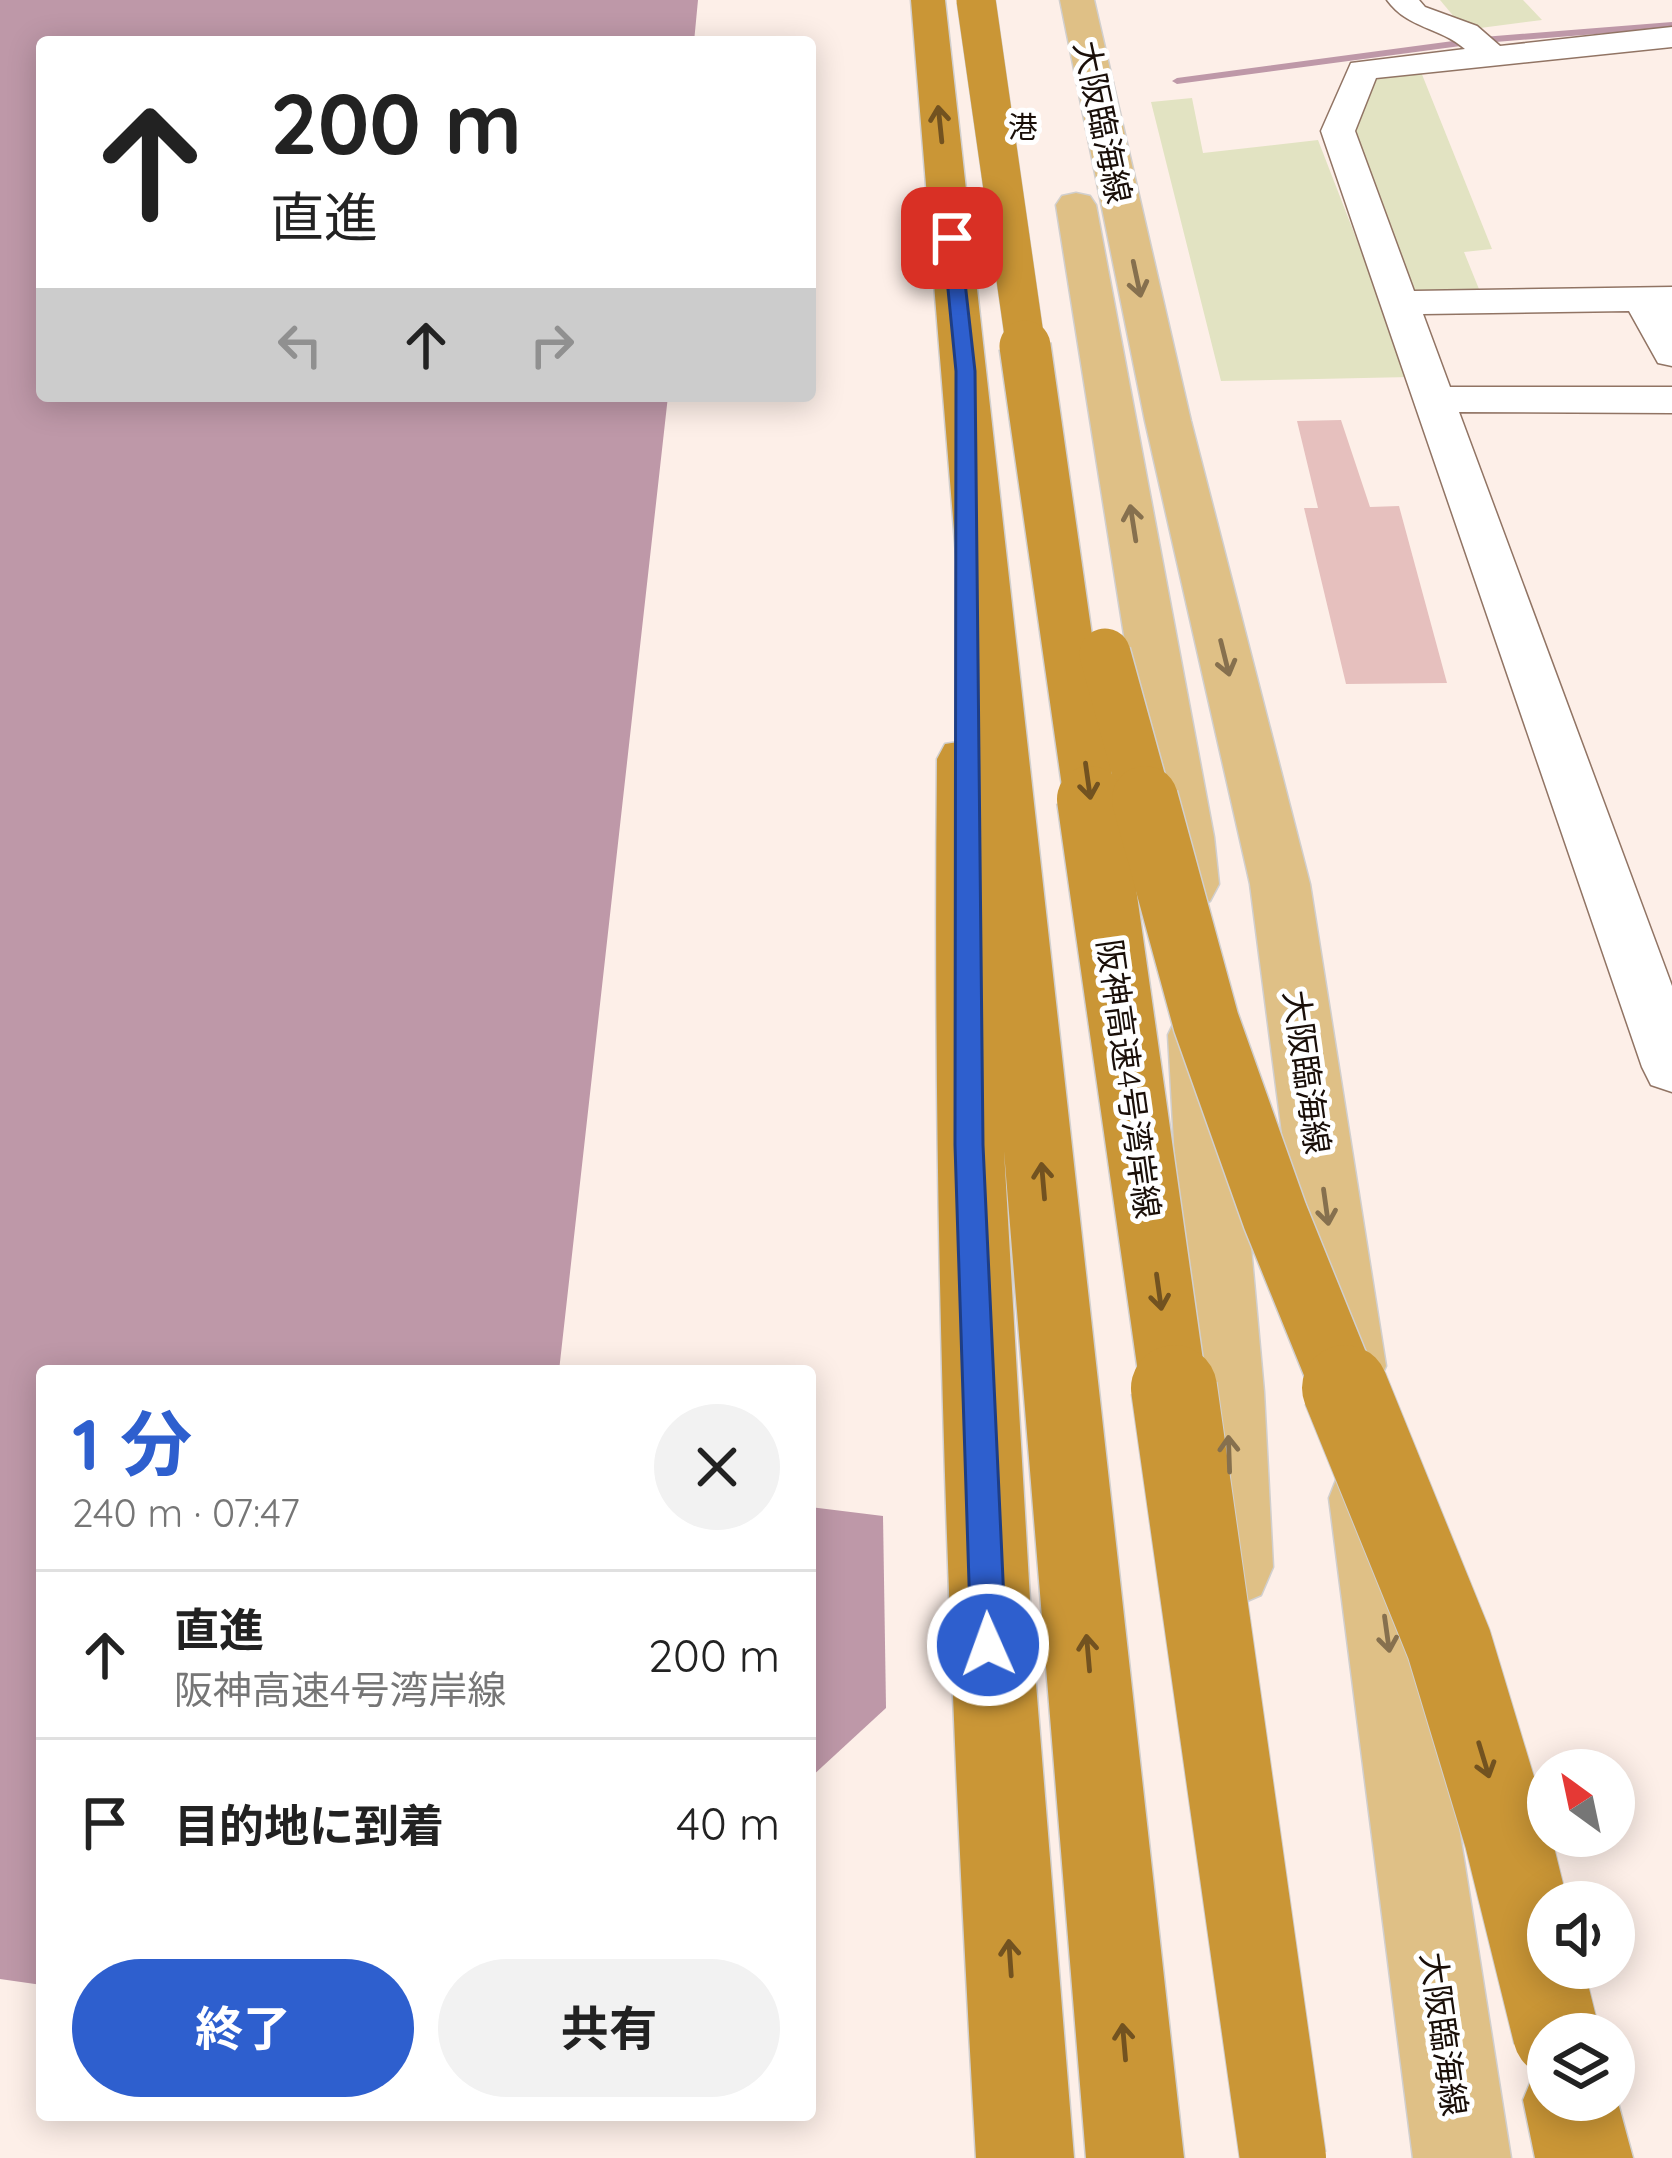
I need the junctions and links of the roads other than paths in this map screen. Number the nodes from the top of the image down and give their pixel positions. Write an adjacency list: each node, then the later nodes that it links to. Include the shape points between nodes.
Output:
1 (928, 0): 12 (highway, 阪神高速4号湾岸線, one-way to 1)
2 (976, 0): 12 (highway, 阪神高速4号湾岸線, bridge)
3 (1030, 0): 21 (main road, 大阪臨海線, one-way to 3, via 1226,1392 1185,837 1102,343)
4 (1077, 0): 23 (main road, 大阪臨海線, one-way to 23, via 1280,884)
5 (1402, 0): 8 (street, via 1414,14)
6 (1672, 16): 8 (street)
7 (1672, 37): 8 (street)
8 (1478, 44): 10 (street, via 1363,70 1338,131)
9 (1657, 299): 10 (street); 11 (street)
10 (1398, 303): 13 (street)
11 (1672, 354)
12 (998, 369): 17 (highway, one-way to 17, bridge, via 1206,1022 1275,1216 1448,1644 1508,1836); 19 (highway, one-way to 12, via 990,1690 969,1145); 20 (highway, 阪神高速4号湾岸線, one-way to 12); 22 (highway, 阪神高速4号湾岸線, one-way to 22, bridge)
13 (1432, 399): 14 (street); 15 (street)
14 (1672, 400)
15 (1647, 933): 16 (street)
16 (1672, 1067)
17 (1551, 2013)
18 (1576, 2121): 24 (highway)
19 (1025, 2158)
20 (1135, 2158)
21 (1257, 2158)
22 (1282, 2158)
23 (1462, 2158)
24 (1584, 2158)

